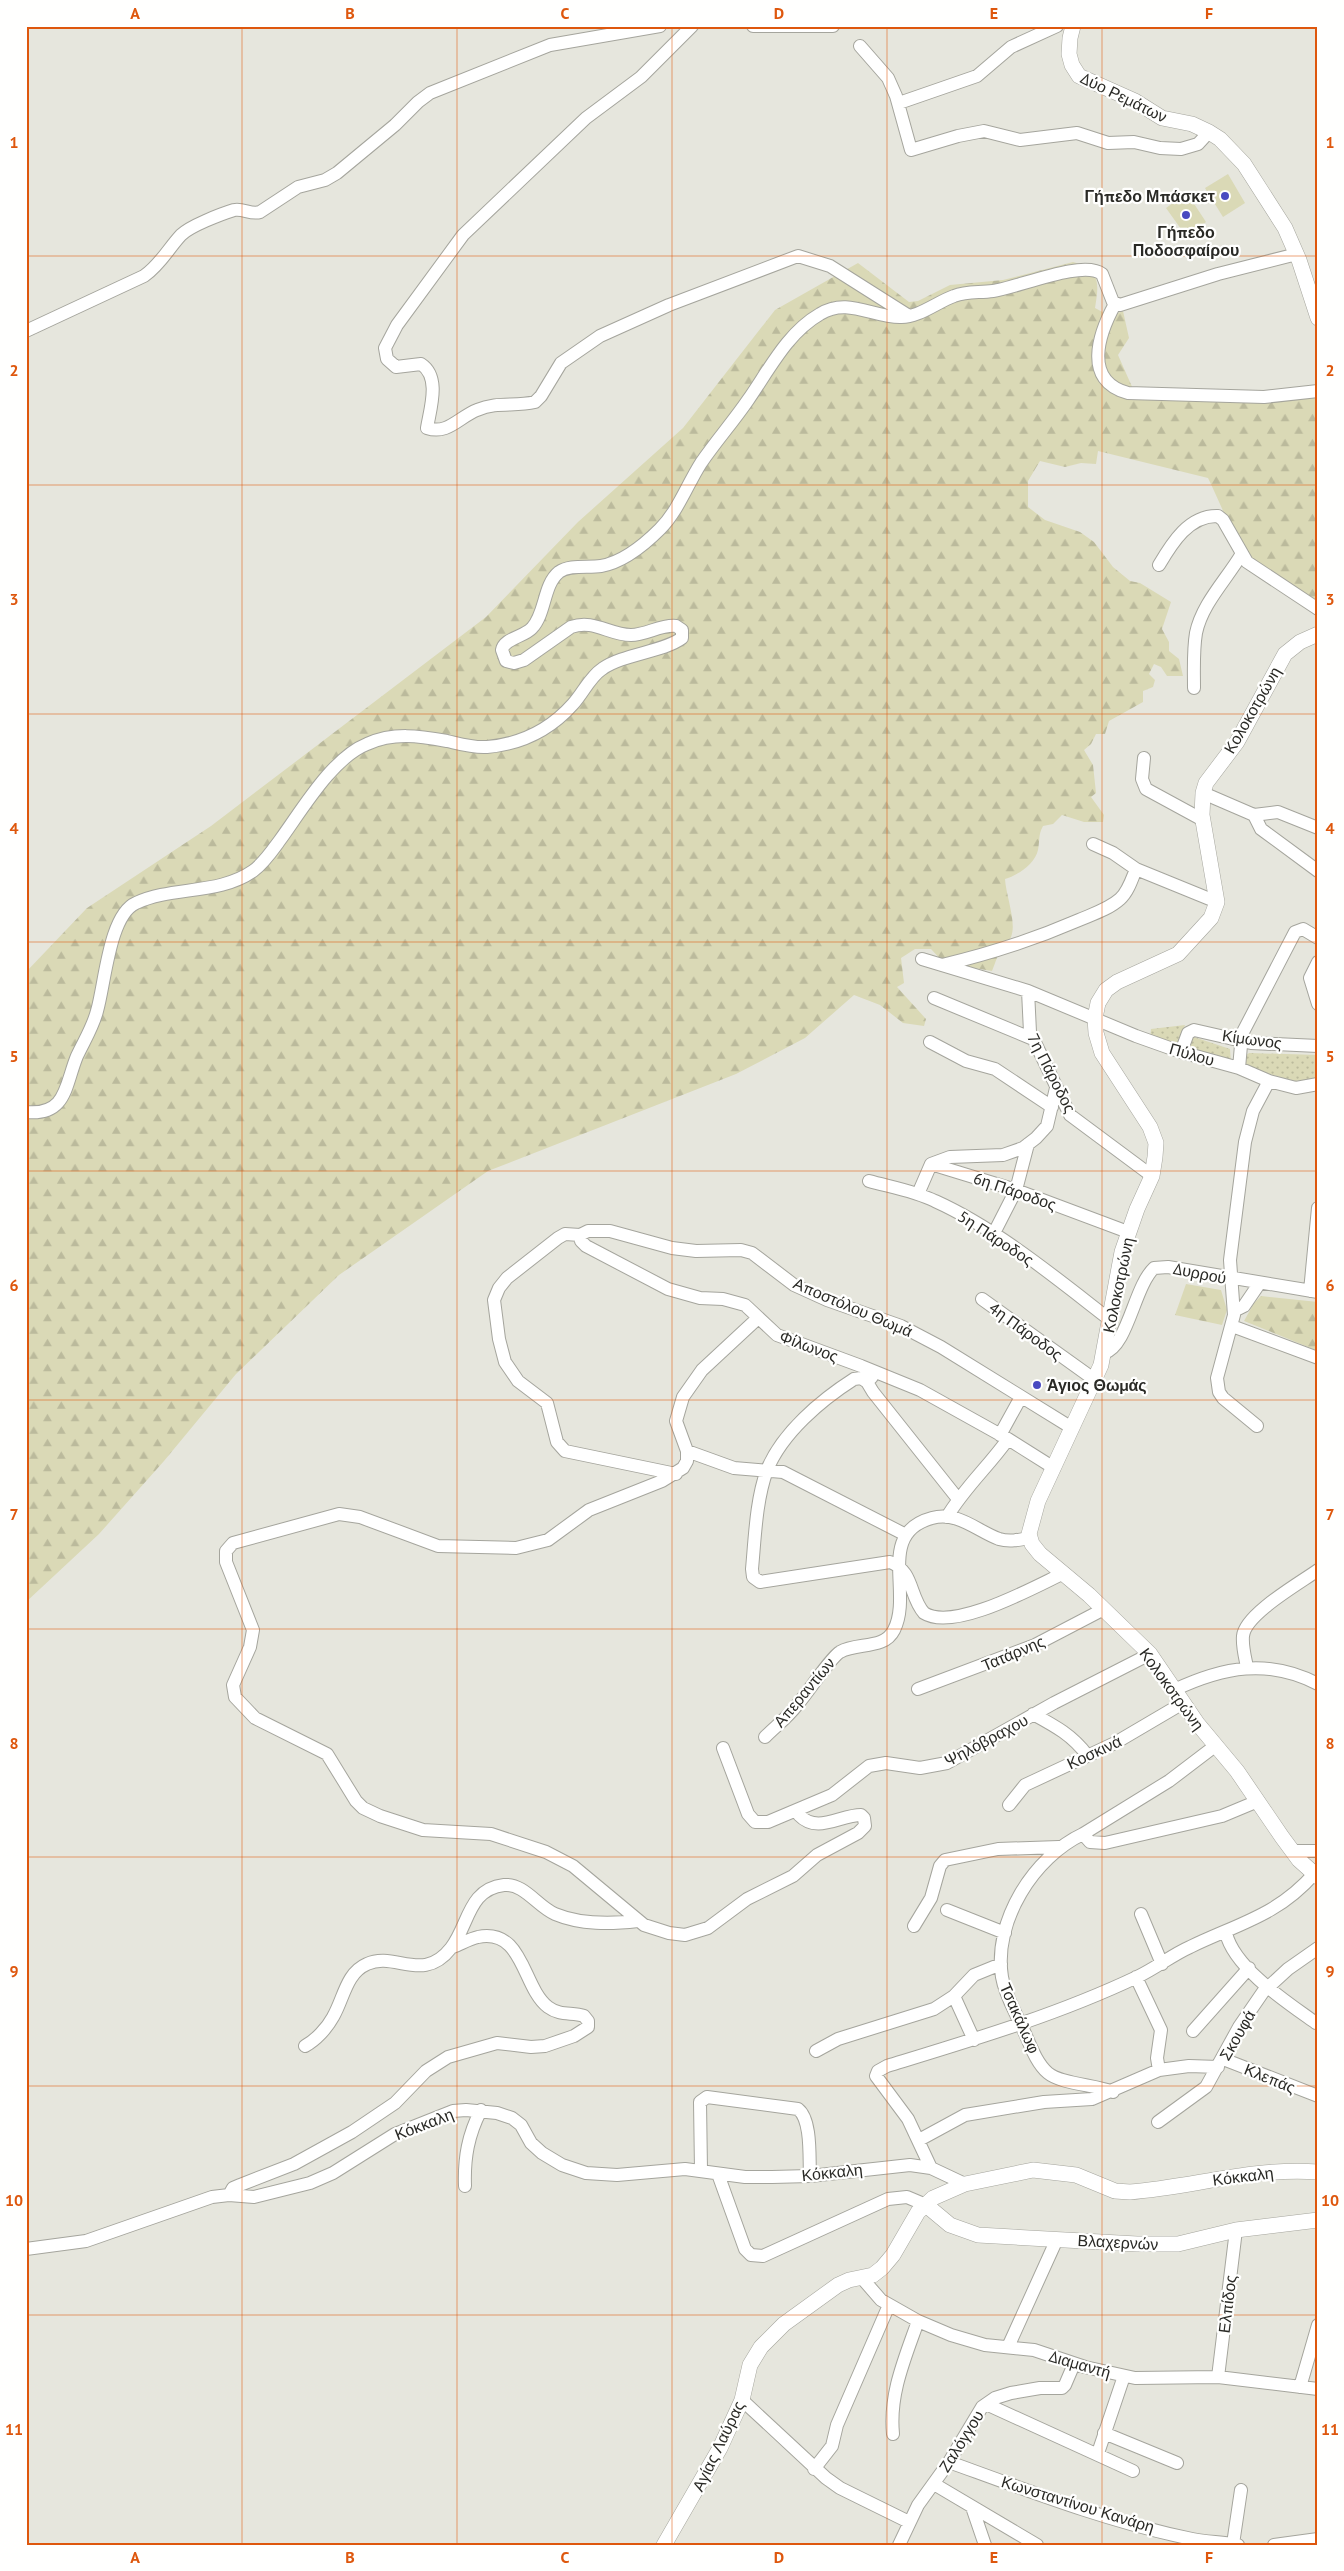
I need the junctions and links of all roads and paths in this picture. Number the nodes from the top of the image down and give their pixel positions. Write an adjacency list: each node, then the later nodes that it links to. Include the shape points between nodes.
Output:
1 (660, 26): 14 (street, via 550,45 430,94 332,177 298,187 260,212 236,210 190,229 144,276)
2 (692, 26): 12 (street, via 641,77 586,118 463,235 397,325 385,353 389,363 396,367 421,364 428,370 433,389 427,428 436,431 446,429 473,411 498,403 535,402 561,363 600,336 670,305 798,256 830,266)
3 (753, 26): 4 (street)
4 (833, 26)
5 (1057, 26): 8 (street, via 1010,47 977,76)
6 (1074, 26): 9 (street, Δύο Ρεμάτων, via 1069,54 1074,70 1082,79 1135,100 1162,118 1192,124)
7 (860, 46): 8 (street, via 888,78)
8 (898, 103): 9 (street, via 911,150 984,132 1020,140 1078,133 1108,143 1134,142 1181,149 1198,144)
9 (1209, 132): 10 (street, Δύο Ρεμάτων, via 1251,173 1278,215)
10 (1297, 254): 11 (street, via 1218,274 1120,305); 13 (street, Δύο Ρεμάτων)
11 (1114, 304): 12 (street, via 1102,274 1087,269 999,290 955,296); 15 (street, via 1100,335 1098,358 1101,371 1119,391 1264,396)
12 (909, 316): 48 (street, via 895,317 850,306 819,314 778,353 661,528 640,548 613,562 558,573 538,620 527,632 506,642 502,650 506,661 518,662 580,624 597,625 630,635 676,626 682,630 679,640 602,669 572,705 545,728 520,741 472,747 412,735 367,744 343,759 252,872 210,888 132,904 119,922 97,1013 77,1056 62,1100 51,1109)
13 (1318, 318)
14 (26, 332)
15 (1318, 391)
16 (1241, 555): 17 (street, via 1223,520 1214,516 1180,533); 18 (street, via 1255,568); 20 (street, via 1200,622 1195,645)
17 (1159, 565)
18 (1318, 609)
19 (1316, 639): 22 (street, Κολοκοτρώνη, via 1295,645 1285,654 1237,742 1206,783)
20 (1194, 688)
21 (1144, 758): 24 (street, via 1142,779 1146,789)
22 (1203, 793): 23 (street); 24 (street, Κολοκοτρώνη)
23 (1254, 815): 25 (street, via 1278,812); 28 (street, via 1261,829)
24 (1203, 820): 29 (street, Κολοκοτρώνη)
25 (1318, 828)
26 (1093, 844): 27 (street)
27 (1136, 869): 29 (street); 33 (street, via 1125,894 1094,914 982,955)
28 (1318, 871)
29 (1217, 902): 37 (street, Κολοκοτρώνη, via 1202,930 1178,954 1106,990 1098,1003)
30 (1318, 938): 39 (street, via 1304,929 1295,932)
31 (922, 959): 33 (street, Πύλου)
32 (1318, 962): 36 (street, via 1310,978)
33 (942, 964): 34 (street, Πύλου)
34 (1028, 992): 37 (street, Πύλου); 38 (street, 7η Πάροδος, via 1028,1024)
35 (934, 998): 38 (street)
36 (1318, 1004)
37 (1095, 1018): 42 (street, Πύλου); 51 (street, Κολοκοτρώνη, via 1097,1039 1104,1058 1154,1138 1156,1152)
38 (1033, 1039): 46 (street, 7η Πάροδος)
39 (1240, 1041): 41 (street, Κίμωνος); 42 (street, Κίμωνος, via 1198,1030 1188,1033); 43 (street)
40 (930, 1042): 47 (street, via 966,1061 995,1070)
41 (1318, 1046)
42 (1180, 1052): 43 (street, Πύλου)
43 (1239, 1068): 44 (street, Πύλου)
44 (1269, 1081): 45 (street, Πύλου, via 1296,1088); 59 (street, via 1253,1111 1245,1142 1230,1260)
45 (1318, 1084)
46 (1056, 1088): 47 (street); 51 (street, 7η Πάροδος, via 1070,1115)
47 (1052, 1107): 49 (street, via 1047,1126)
48 (26, 1112)
49 (1028, 1144): 50 (street, via 1003,1155 950,1157); 53 (street)
50 (930, 1164): 53 (street, 6η Πάροδος); 54 (street)
51 (1152, 1176): 56 (street, Κολοκοτρώνη)
52 (870, 1181): 54 (street, 5η Πάροδος)
53 (1016, 1190): 56 (street, 6η Πάροδος); 58 (street)
54 (918, 1194): 58 (street, 5η Πάροδος, via 943,1204)
55 (1318, 1208): 61 (street)
56 (1128, 1232): 65 (street, Κολοκοτρώνη)
57 (584, 1233): 64 (street, Φίλωνος, via 581,1241 586,1246 668,1289 700,1298 742,1303); 72 (street, Αποστόλου Θωμά, via 610,1231 672,1248 752,1253 794,1285 901,1326); 79 (street, Αποστόλου Θωμά, via 565,1234 558,1238 516,1270 499,1288 494,1309 505,1362 518,1381 547,1403 560,1449)
58 (993, 1235): 65 (street, 5η Πάροδος)
59 (1233, 1280): 60 (street, Δυρρού); 63 (street); 67 (street, Δυρρού, via 1168,1267 1154,1268 1142,1282 1116,1346)
60 (1259, 1284): 61 (street, Δυρρού); 63 (street, via 1244,1306)
61 (1314, 1292)
62 (982, 1299): 70 (street, 4η Πάροδος)
63 (1234, 1310): 66 (street)
64 (758, 1318): 69 (street, Φίλωνος, via 780,1337); 76 (street, via 707,1365 683,1397 676,1420)
65 (1109, 1319): 67 (street, Κολοκοτρώνη)
66 (1232, 1326): 68 (street); 73 (street, via 1217,1385 1223,1398)
67 (1104, 1353): 70 (street, Κολοκοτρώνη)
68 (1318, 1358)
69 (877, 1372): 71 (street); 75 (street, Φίλωνος, via 920,1390)
70 (1095, 1380): 74 (street, Κολοκοτρώνη)
71 (867, 1382): 78 (street, via 861,1378 854,1379 804,1420 788,1436); 80 (street)
72 (1021, 1397): 74 (street, Αποστόλου Θωμά); 75 (street)
73 (1256, 1426)
74 (1072, 1428): 77 (street, Κολοκοτρώνη)
75 (1004, 1437): 77 (street, Φίλωνος); 80 (street, via 994,1459)
76 (687, 1451): 78 (street, via 734,1468); 79 (street, via 685,1465)
77 (1054, 1468): 83 (street, Κολοκοτρώνη, via 1032,1518)
78 (768, 1470): 82 (street, via 788,1474); 84 (street, via 751,1574 760,1582 881,1562)
79 (676, 1474): 109 (street, via 604,1502 548,1540 526,1547 438,1546 360,1518 339,1514 241,1539 226,1550 226,1562 253,1630 250,1647 233,1685 235,1697 245,1710 267,1725 328,1754 363,1808 415,1828 482,1832 546,1852 591,1879)
80 (958, 1499): 81 (street)
81 (947, 1517): 82 (street, via 923,1521); 83 (street, via 966,1522 1000,1539)
82 (906, 1535): 84 (street, Απεραντίων, via 900,1549)
83 (1029, 1538): 86 (street, Κολοκοτρώνη, via 1037,1551)
84 (899, 1566): 86 (street, via 906,1574 921,1610 927,1616 938,1617 986,1609); 95 (street, Απεραντίων, via 901,1610 892,1635 881,1643 853,1647 837,1654 798,1705)
85 (1318, 1570): 89 (street, via 1251,1621 1243,1636)
86 (1064, 1573): 87 (street, Κολοκοτρώνη)
87 (1104, 1610): 88 (street, Κολοκοτρώνη); 91 (street, Τατάρνης, via 1035,1645)
88 (1150, 1654): 92 (street, Κολοκοτρώνη); 94 (street, Ψηλόβραχου)
89 (1247, 1667): 90 (street, via 1279,1671); 92 (street, via 1208,1676)
90 (1318, 1684)
91 (918, 1689)
92 (1174, 1690): 93 (street, Κολοκοτρώνη)
93 (1183, 1703): 96 (street, Κολοκοτρώνη); 98 (street, Κοσκινά)
94 (1033, 1714): 98 (street, via 1065,1732); 101 (street, Ψηλόβραχου, via 940,1765 920,1768 886,1763 869,1766 840,1790)
95 (765, 1737)
96 (1215, 1746): 99 (street, Κολοκοτρώνη); 102 (street, Τσακάλωφ, via 1169,1782)
97 (723, 1748): 101 (street, Ψηλόβραχου, via 751,1819 768,1822)
98 (1087, 1755): 100 (street, Κοσκινά, via 1025,1785)
99 (1258, 1801): 102 (street, via 1227,1814 1105,1842 1091,1843); 104 (street, Κολοκοτρώνη)
100 (1009, 1805)
101 (799, 1809): 109 (street, via 799,1816 808,1822 829,1823 861,1815 865,1826 817,1855 792,1876 747,1899 700,1932 685,1935 669,1933)
102 (1083, 1834): 103 (street, Τσακάλωφ)
103 (1059, 1847): 110 (street, via 998,1850 945,1860 940,1866 931,1898); 111 (street, Τσακάλωφ, via 1019,1895)
104 (1292, 1851): 105 (street); 106 (street, Κολοκοτρώνη)
105 (1318, 1851)
106 (1316, 1876): 112 (street, via 1277,1906)
107 (947, 1910): 111 (street)
108 (1141, 1914): 116 (street)
109 (638, 1921): 113 (street, via 592,1923 568,1919 539,1906 518,1888 502,1886 478,1896)
110 (914, 1926)
111 (1005, 1932): 115 (street, Τσακάλωφ)
112 (1226, 1933): 116 (street, via 1189,1947); 117 (street, via 1231,1946)
113 (453, 1947): 125 (street, via 427,1965 377,1961 361,1967 350,1978 333,2018); 141 (street, via 485,1937 510,1946 518,1954 540,1999 560,2013 584,2016 588,2027 545,2046 496,2043 448,2057 426,2071 395,2103 352,2132 294,2164 232,2188)
114 (1318, 1948): 119 (street, Σκουφά)
115 (1001, 1964): 120 (street, via 974,1975); 122 (street, Τσακάλωφ, via 1004,1987)
116 (1162, 1964): 118 (street)
117 (1249, 1968): 119 (street); 123 (street)
118 (1136, 1977): 122 (street); 128 (street, via 1161,2030 1157,2058)
119 (1268, 1986): 121 (street); 127 (street, Σκουφά, via 1240,2027)
120 (954, 1996): 124 (street); 126 (street, via 928,2011 838,2039)
121 (1316, 2023)
122 (1021, 2024): 124 (street); 129 (street, Τσακάλωφ, via 1036,2056 1049,2074)
123 (1193, 2031)
124 (974, 2040): 133 (street, via 876,2072 877,2079 899,2105)
125 (305, 2046)
126 (816, 2051)
127 (1221, 2063): 128 (street, Κλεπάς); 130 (street, Κλεπάς); 132 (street, Σκουφά, via 1203,2091)
128 (1159, 2070): 129 (street, Κλεπάς)
129 (1113, 2092): 133 (street, Κλεπάς, via 1088,2100 1044,2102 966,2115)
130 (1318, 2096)
131 (481, 2110): 135 (street, Κόκκαλη, via 512,2118 521,2125 537,2149 573,2170 616,2175); 140 (street, via 465,2155); 141 (street, Κόκκαλη, via 453,2111 402,2131 310,2183 254,2197)
132 (1158, 2122)
133 (919, 2140): 134 (street)
134 (931, 2168): 138 (street, Κόκκαλη, via 904,2164); 139 (street, Κόκκαλη)
135 (701, 2170): 137 (street, Κόκκαλη); 138 (street, via 700,2102 707,2097 803,2112 807,2123)
136 (1318, 2172): 139 (street, Κόκκαλη, via 1293,2170 1248,2174 1130,2192 1115,2191 1076,2175 1046,2170 1024,2171)
137 (718, 2174): 138 (street, Κόκκαλη); 142 (street, via 745,2249 757,2256 888,2199 907,2197)
138 (810, 2176)
139 (965, 2184): 142 (street, Κόκκαλη, via 942,2193)
140 (466, 2186)
141 (228, 2195): 146 (street, Κόκκαλη, via 212,2197 82,2242)
142 (926, 2205): 145 (street, Βλαχερνών, via 950,2225 968,2232); 147 (street, Κόκκαλη, via 918,2212 887,2263 875,2274)
143 (1318, 2220): 144 (street, Βλαχερνών)
144 (1236, 2230): 145 (street, Βλαχερνών, via 1178,2244); 154 (street, Ελπίδος)
145 (1056, 2239): 151 (street)
146 (26, 2249)
147 (861, 2277): 148 (street, Διαμαντή); 157 (street, Αγίας Λαύρας, via 838,2286 768,2339 750,2365)
148 (890, 2305): 149 (street, Διαμαντή); 164 (street, via 837,2425 832,2446)
149 (918, 2321): 151 (street, Διαμαντή, via 968,2340); 160 (street, via 897,2384)
150 (1318, 2324): 155 (street)
151 (1008, 2347): 152 (street, Διαμαντή, via 1034,2350)
152 (1074, 2364): 153 (street, Διαμαντή); 158 (street, Ζαλόγγου, via 1062,2388 1012,2393)
153 (1124, 2376): 154 (street, Διαμαντή, via 1155,2380); 159 (street)
154 (1218, 2377): 155 (street, Διαμαντή)
155 (1300, 2387): 156 (street, Διαμαντή)
156 (1318, 2389)
157 (742, 2400): 164 (street); 173 (street, Αγίας Λαύρας, via 708,2471)
158 (986, 2404): 161 (street); 162 (street, Ζαλόγγου, via 975,2416)
159 (1104, 2433): 161 (street); 163 (street)
160 (892, 2434)
161 (1098, 2453): 165 (street)
162 (949, 2462): 166 (street, Ζαλόγγου); 170 (street, Κωνσταντίνου Κανάρη, via 1067,2505)
163 (1177, 2462)
164 (814, 2469): 169 (street, via 840,2488)
165 (1133, 2470)
166 (934, 2484): 168 (street); 169 (street, Ζαλόγγου)
167 (1241, 2490): 172 (street)
168 (972, 2507): 175 (street); 176 (street)
169 (909, 2522): 174 (street, Ζαλόγγου)
170 (1192, 2539): 172 (street, Κωνσταντίνου Κανάρη); 177 (street)
171 (1318, 2539): 178 (street)
172 (1236, 2544)
173 (664, 2545)
174 (899, 2545)
175 (985, 2545)
176 (1037, 2545)
177 (1181, 2545)
178 (1274, 2545)

